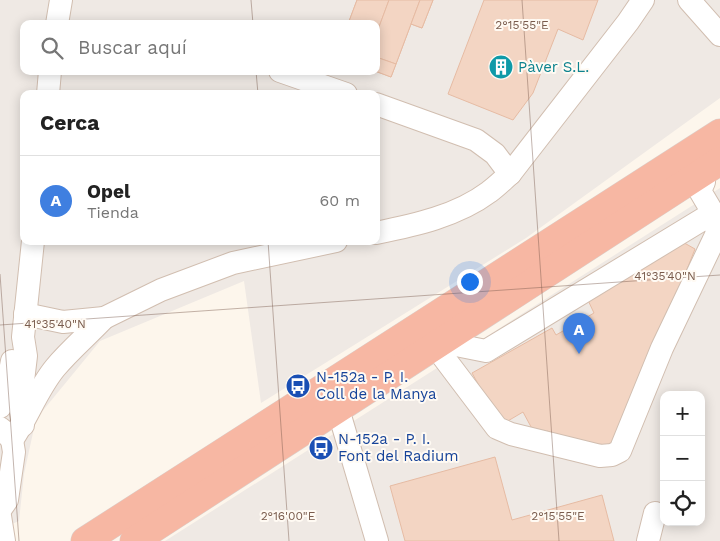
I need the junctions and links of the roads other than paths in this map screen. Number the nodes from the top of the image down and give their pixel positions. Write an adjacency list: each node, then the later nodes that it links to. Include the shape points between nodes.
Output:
1 (61, 0): 4 (street)
2 (643, 0): 14 (street)
3 (690, 0): 5 (street)
4 (58, 20)
5 (719, 33)
6 (50, 75): 8 (street)
7 (293, 75): 9 (street)
8 (48, 90)
9 (335, 90)
10 (380, 105): 14 (street, via 476,140 495,154)
11 (720, 117): 16 (highway, via 599,201)
12 (720, 133): 16 (highway)
13 (715, 172): 15 (street, via 700,191); 23 (highway, via 662,200)
14 (510, 174): 17 (street, via 488,193 453,212)
15 (716, 218): 23 (street, via 486,351); 23 (street, via 717,233 662,348 620,451 612,456 600,456 497,428)
16 (568, 230): 31 (highway)
17 (380, 232)
18 (33, 245): 20 (street)
19 (317, 245): 21 (street, via 234,263 161,290)
20 (25, 314): 21 (street, via 63,322); 22 (street)
21 (104, 318): 26 (street, via 55,368)
22 (23, 337): 24 (street, via 14,355); 26 (street, via 26,356 20,406)
23 (438, 344): 25 (highway)
24 (0, 407)
25 (338, 410): 32 (highway); 33 (street)
26 (11, 431): 27 (street, via 13,464 7,500)
27 (0, 510)
28 (655, 513): 34 (street)
29 (0, 516): 30 (street)
30 (4, 541)
31 (85, 541)
32 (134, 541)
33 (377, 541)
34 (648, 541)

